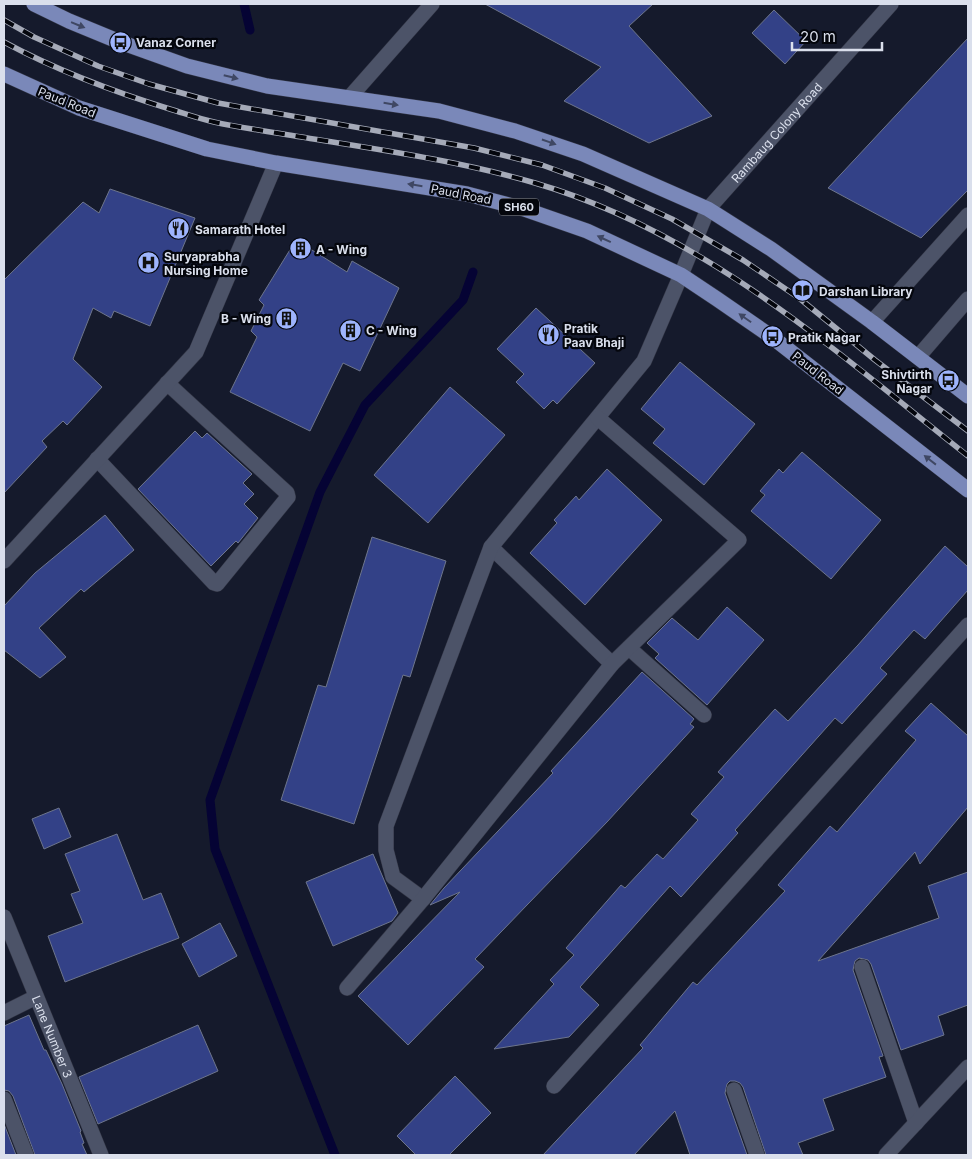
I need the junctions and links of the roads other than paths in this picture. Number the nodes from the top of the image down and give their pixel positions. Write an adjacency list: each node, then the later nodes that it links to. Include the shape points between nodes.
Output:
1 (34, 4): 5 (main road, one-way to 5, via 120,42 187,66 267,86)
2 (432, 4): 5 (street)
3 (891, 4): 7 (street, Rambaug Colony Road)
4 (4, 74): 6 (main road, Paud Road / SH60, via 88,111 206,148)
5 (348, 98): 7 (main road, one-way to 7, via 439,112 515,131 583,154)
6 (276, 163): 9 (main road, Paud Road / SH60, one-way to 6, via 587,230 524,209 467,194); 13 (street, via 196,352)
7 (708, 209): 9 (street, Rambaug Colony Road); 11 (main road, via 771,248)
8 (968, 215): 11 (street)
9 (681, 275): 15 (street, Rambaug Colony Road, via 644,361); 17 (main road, Paud Road / SH60, one-way to 9, via 772,337)
10 (966, 308): 12 (street)
11 (872, 322): 12 (main road)
12 (918, 357): 14 (main road)
13 (167, 383): 16 (street); 16 (street, via 288,497 217,584)
14 (968, 396)
15 (598, 418): 18 (street, Rambaug Colony Road); 21 (street, via 739,540)
16 (97, 459): 19 (street)
17 (968, 490)
18 (491, 547): 22 (street); 24 (street, Rambaug Colony Road, via 386,826 386,850 393,877)
19 (4, 561)
20 (968, 625): 31 (street)
21 (629, 648): 22 (street); 23 (street)
22 (612, 664): 24 (street)
23 (704, 715)
24 (423, 899): 27 (street)
25 (4, 917): 28 (street, Lane Number 3)
26 (862, 967): 34 (street)
27 (348, 988)
28 (36, 997): 29 (street); 36 (street, Lane Number 3)
29 (4, 1013)
30 (968, 1067): 34 (street)
31 (554, 1086)
32 (734, 1090): 37 (street)
33 (4, 1099): 35 (street)
34 (916, 1123): 38 (street)
35 (26, 1155)
36 (101, 1155)
37 (757, 1155)
38 (886, 1155)

